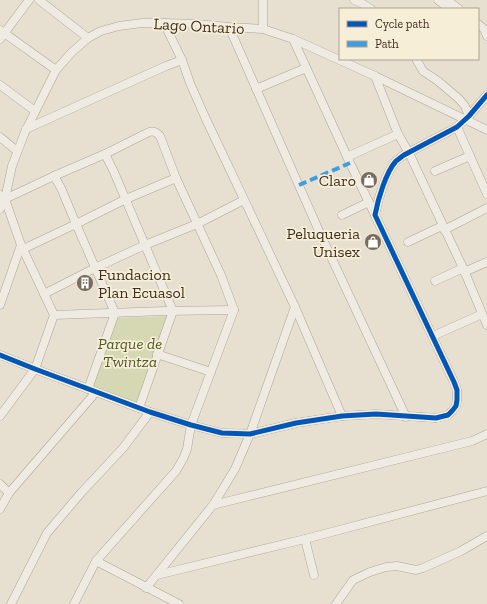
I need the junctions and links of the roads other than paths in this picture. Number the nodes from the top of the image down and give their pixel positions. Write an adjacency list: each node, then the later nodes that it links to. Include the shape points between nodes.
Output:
1 (29, 0): 14 (street)
2 (39, 0): 16 (street)
3 (263, 0): 13 (street)
4 (354, 0): 7 (street)
5 (438, 0): 8 (street)
6 (447, 0): 9 (street)
7 (369, 8)
8 (448, 8)
9 (458, 8)
10 (164, 23): 12 (street, Lago Ontario); 16 (street, Lago Ontario, via 119,26); 18 (street)
11 (479, 25): 15 (street)
12 (229, 27): 13 (street, Lago Ontario); 26 (street)
13 (263, 29): 17 (street, Lago Ontario)
14 (1, 34): 23 (street)
15 (487, 36)
16 (88, 38): 23 (street, Lago Ontario)
17 (293, 39): 19 (street, Lago Ontario); 22 (street)
18 (182, 60): 31 (street); 46 (street, via 205,117)
19 (339, 60)
20 (340, 60): 24 (street, Lago Ontario)
21 (417, 60): 29 (street, via 424,71 465,106)
22 (306, 68): 26 (street); 39 (street)
23 (56, 70): 28 (street, Lago Ontario)
24 (375, 76): 29 (street, Lago Ontario); 33 (street)
25 (0, 85): 28 (street)
26 (256, 89): 81 (street)
27 (487, 95): 29 (street)
28 (35, 110): 31 (street, Lago Ontario)
29 (466, 118): 30 (street); 32 (street, Lago Ontario)
30 (457, 127): 36 (street); 38 (street)
31 (26, 130): 35 (street, Lago Ontario)
32 (487, 130)
33 (398, 134): 36 (street); 39 (street)
34 (0, 137): 35 (street)
35 (18, 151): 44 (street, Lago Ontario)
36 (409, 153): 50 (street, via 392,166); 54 (street)
37 (105, 154): 41 (street); 42 (street, via 151,131 154,132 160,136); 45 (street)
38 (470, 156): 40 (street); 43 (street)
39 (347, 157): 47 (street)
40 (435, 172)
41 (54, 176): 44 (street); 52 (street)
42 (176, 178): 45 (street); 53 (street)
43 (487, 194)
44 (3, 197): 49 (street, Lago Ontario); 57 (street)
45 (126, 200): 52 (street); 56 (street)
46 (244, 200): 53 (street); 64 (street)
47 (369, 202): 50 (street); 51 (street)
48 (487, 208): 54 (street)
49 (0, 209)
50 (375, 214): 71 (street)
51 (342, 215)
52 (76, 224): 57 (street); 59 (street)
53 (197, 224): 56 (street); 65 (street)
54 (443, 228): 55 (street); 60 (street)
55 (408, 242)
56 (145, 245): 59 (street); 66 (street)
57 (22, 247): 62 (street); 63 (street)
58 (487, 262): 60 (street)
59 (95, 268): 62 (street); 67 (street)
60 (464, 270): 61 (street); 68 (street)
61 (435, 281)
62 (44, 294): 69 (street)
63 (0, 305)
64 (294, 307): 80 (street); 83 (street)
65 (234, 310): 66 (street); 75 (street)
66 (173, 311): 67 (street); 72 (street)
67 (115, 313): 69 (street); 76 (street)
68 (482, 314): 70 (street); 71 (street)
69 (54, 315): 74 (street)
70 (487, 325)
71 (432, 336): 81 (street, via 454,382 456,406 448,415 436,418)
72 (158, 354): 75 (street); 77 (street)
73 (0, 355): 74 (street)
74 (35, 369): 76 (street); 79 (street)
75 (211, 372): 82 (street)
76 (92, 390): 77 (street); 87 (street)
77 (139, 408): 78 (street)
78 (150, 412): 82 (street); 96 (street, via 123,448 47,533)
79 (0, 416)
80 (342, 416): 81 (street, via 376,414); 83 (street)
81 (406, 417)
82 (191, 425): 83 (street, via 222,433); 92 (street, via 185,454 176,471)
83 (250, 434): 88 (street, via 235,469)
84 (487, 434): 88 (street, via 472,441)
85 (0, 484): 87 (street)
86 (487, 491): 91 (street)
87 (9, 493): 89 (street)
88 (213, 505): 93 (street)
89 (0, 509)
90 (487, 536): 99 (street, via 423,568 416,570 396,566 370,572 353,580)
91 (305, 539): 93 (street); 94 (street)
92 (96, 561): 95 (street); 97 (street)
93 (157, 575): 95 (street)
94 (314, 575)
95 (146, 588): 98 (street)
96 (11, 604)
97 (74, 604)
98 (179, 604)
99 (336, 604)

